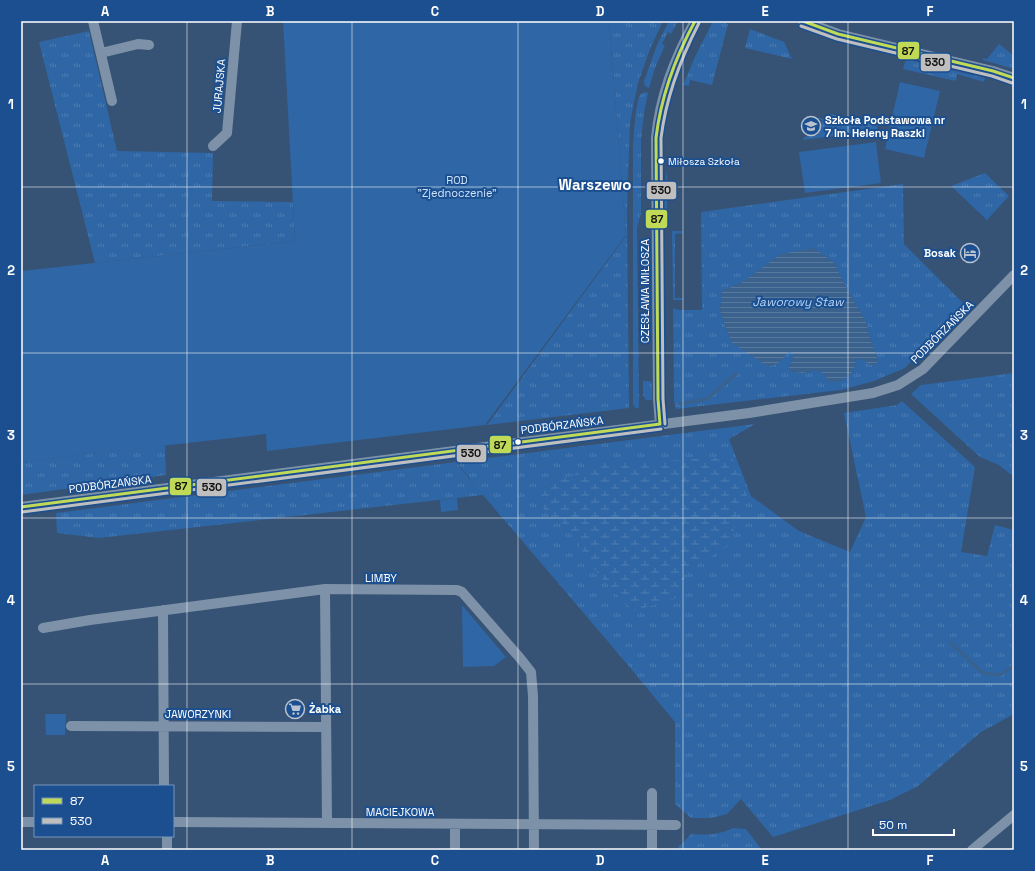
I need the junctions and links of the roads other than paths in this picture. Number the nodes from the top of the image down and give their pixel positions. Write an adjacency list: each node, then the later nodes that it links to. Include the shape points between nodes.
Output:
1 (93, 21): 6 (street)
2 (237, 21): 9 (street, JURAJSKA, via 227,133)
3 (695, 21): 11 (street, CZESŁAWA MIŁOSZA, via 670,73 657,125 657,383)
4 (803, 21): 7 (street, via 838,34)
5 (149, 45): 6 (street, via 138,44)
6 (100, 53): 8 (street)
7 (1014, 78)
8 (112, 101)
9 (213, 146)
10 (1014, 275): 11 (street, PODBÓRZAŃSKA, via 929,364 898,385 857,396)
11 (660, 424): 12 (street, PODBÓRZAŃSKA)
12 (21, 507)
13 (325, 589): 14 (street, LIMBY); 18 (street); 27 (street, LIMBY, via 462,592 531,672)
14 (164, 610): 15 (street, LIMBY); 17 (street)
15 (43, 628)
16 (71, 726): 17 (street, JAWORZYNKI)
17 (164, 726): 18 (street, JAWORZYNKI); 19 (street)
18 (326, 727): 25 (street)
19 (164, 785)
20 (652, 793): 29 (street)
21 (1014, 815): 35 (street)
22 (21, 822): 23 (street)
23 (34, 822)
24 (174, 822): 25 (street, MACIEJKOWA)
25 (327, 823): 26 (street, MACIEJKOWA)
26 (455, 824): 27 (street, MACIEJKOWA); 32 (street)
27 (534, 825): 29 (street, MACIEJKOWA); 33 (street, LIMBY)
28 (676, 825): 29 (street, MACIEJKOWA)
29 (652, 826): 34 (street)
30 (167, 837): 31 (street)
31 (167, 850)
32 (455, 850)
33 (534, 850)
34 (652, 850)
35 (972, 850)

